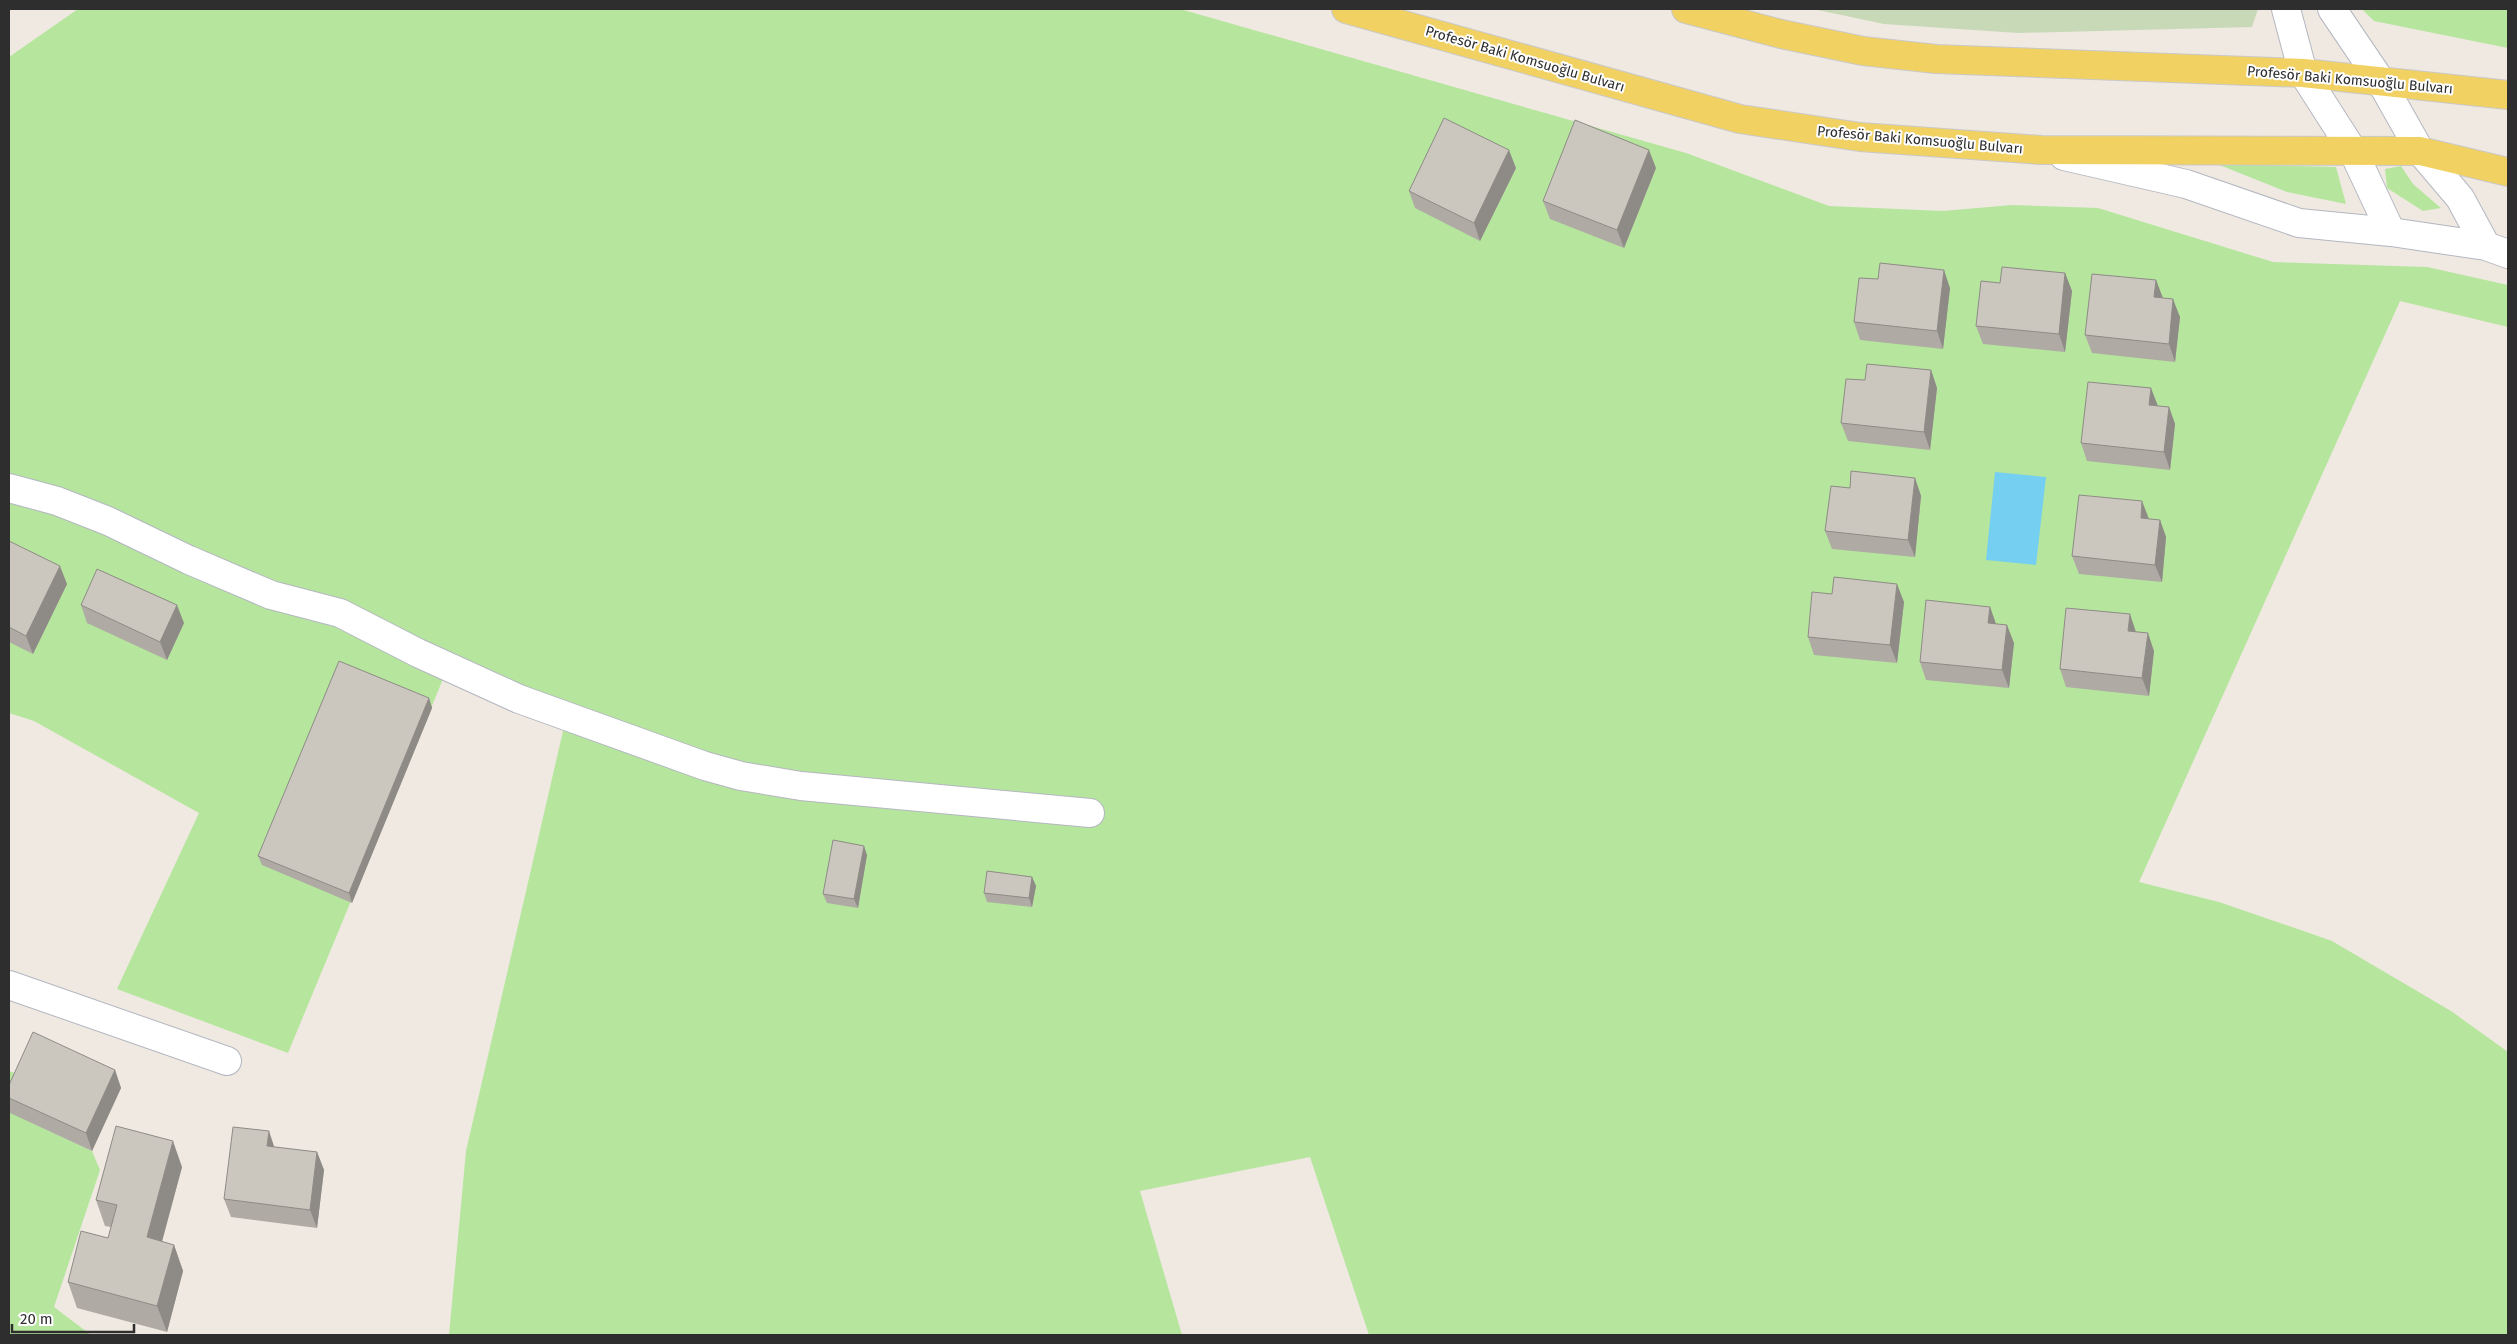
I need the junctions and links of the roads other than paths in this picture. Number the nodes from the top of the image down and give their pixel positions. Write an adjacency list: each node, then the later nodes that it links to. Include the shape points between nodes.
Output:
1 (1346, 9): 8 (main road, Profesör Baki Komsuoğlu Bulvarı, via 1740,119 1860,137)
2 (1686, 9): 5 (main road, Profesör Baki Komsuoğlu Bulvarı, via 1862,51 1936,59)
3 (2286, 9): 5 (street)
4 (2332, 9): 6 (street)
5 (2303, 73): 6 (main road, Profesör Baki Komsuoğlu Bulvarı); 9 (street)
6 (2380, 80): 7 (main road, Profesör Baki Komsuoğlu Bulvarı); 10 (street)
7 (2508, 95)
8 (2041, 150): 9 (main road, Profesör Baki Komsuoğlu Bulvarı); 12 (street, via 2186,184 2299,223)
9 (2353, 151): 10 (main road, Profesör Baki Komsuoğlu Bulvarı); 12 (street)
10 (2420, 151): 11 (main road, Profesör Baki Komsuoğlu Bulvarı); 13 (street, via 2460,198)
11 (2508, 172)
12 (2391, 232): 13 (street)
13 (2497, 250)
14 (9, 488): 15 (street, via 108,520 271,595 340,613 519,699 705,766 801,786)
15 (1090, 813)
16 (9, 984): 17 (street)
17 (227, 1061)

